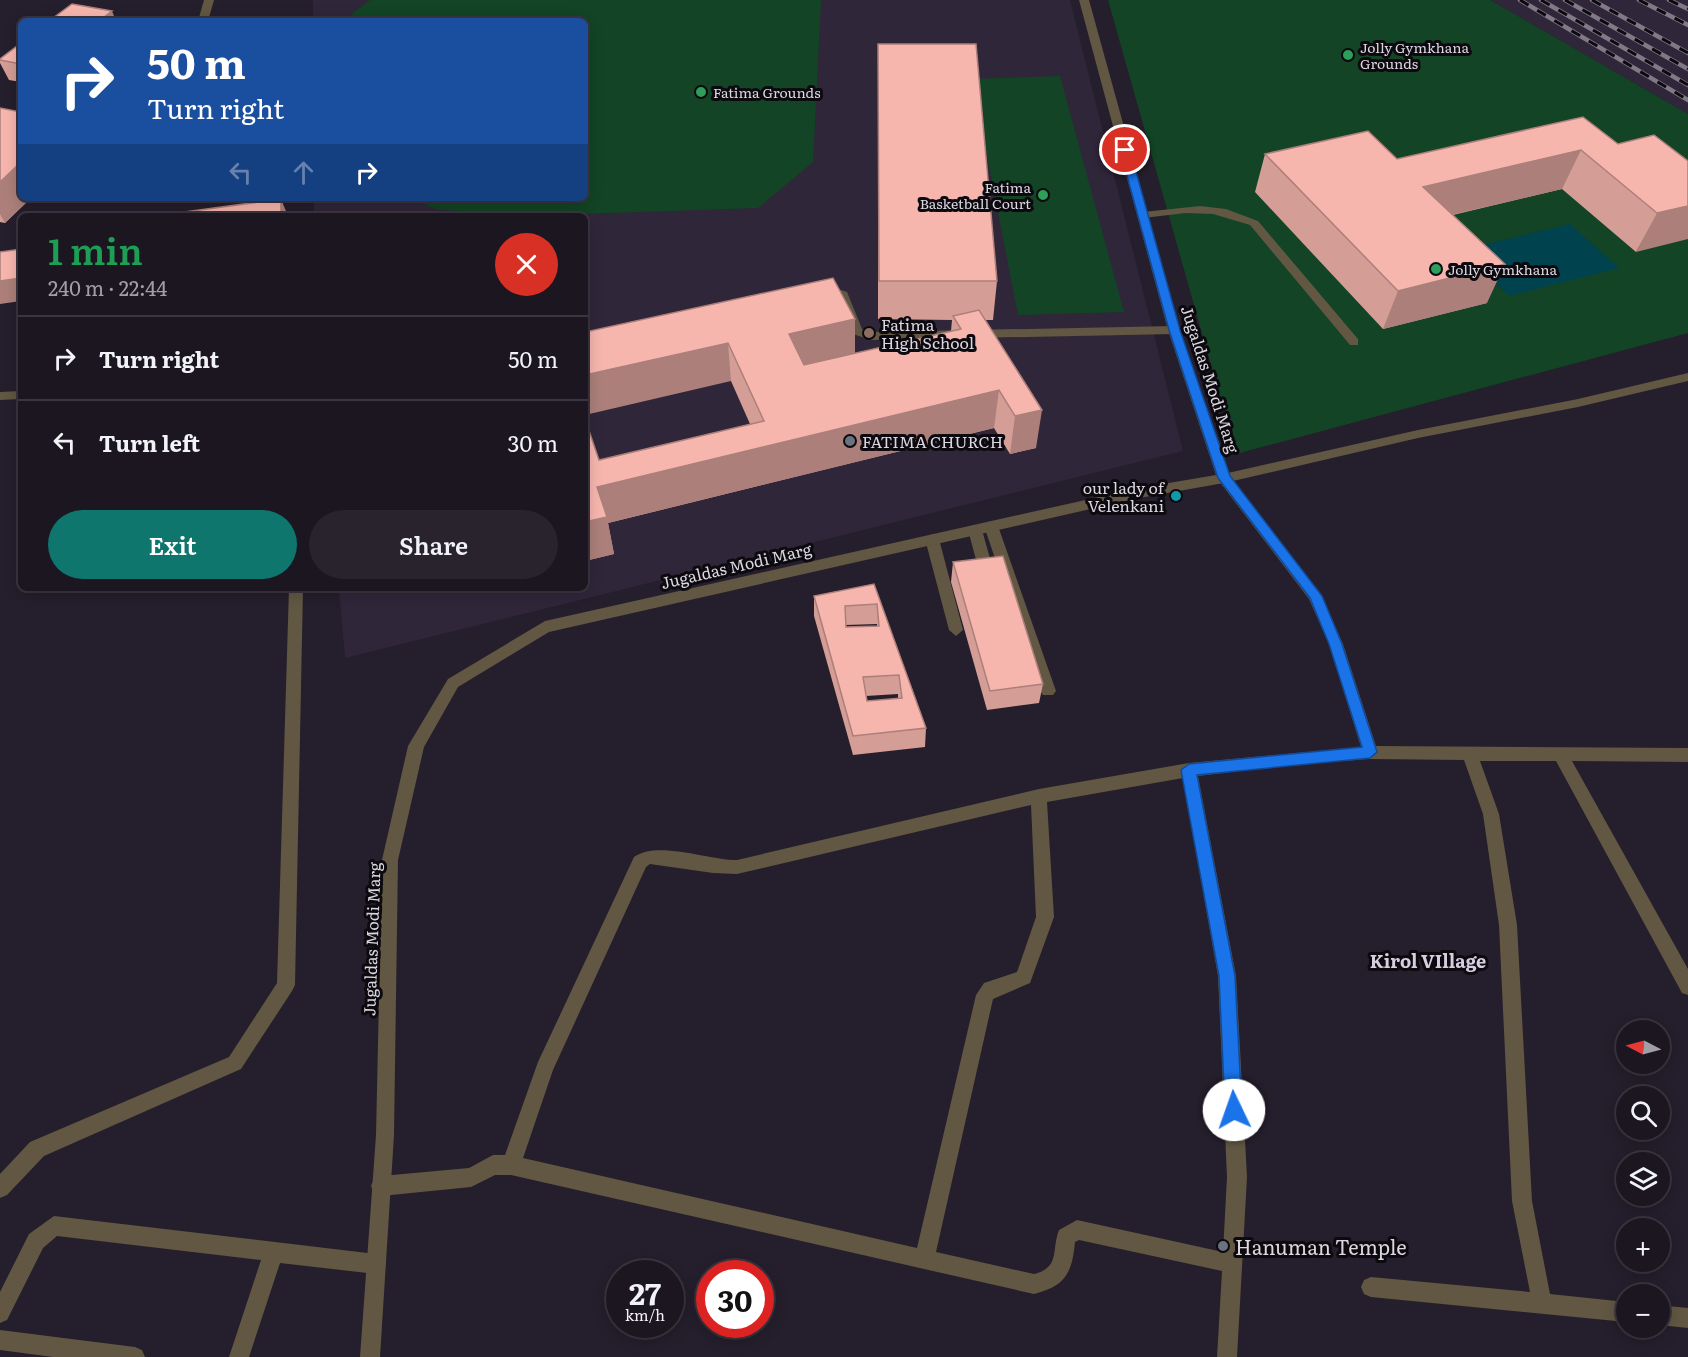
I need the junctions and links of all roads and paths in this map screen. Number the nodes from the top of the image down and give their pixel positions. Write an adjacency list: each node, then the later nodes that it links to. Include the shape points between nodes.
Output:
1 (210, 0): 3 (street)
2 (1084, 0): 4 (street, Jugaldas Modi Marg)
3 (204, 18)
4 (1143, 215): 6 (street, Jugaldas Modi Marg); 7 (street, via 1206,208 1234,213 1254,223)
5 (813, 290): 6 (street, via 825,288 843,295 857,331 871,336)
6 (1174, 330): 11 (street, Jugaldas Modi Marg)
7 (1354, 342)
8 (1688, 377): 11 (street)
9 (18, 395): 10 (street)
10 (0, 396)
11 (1224, 478): 12 (street, Jugaldas Modi Marg); 19 (street, via 1315,596 1336,644)
12 (991, 526): 13 (street, Jugaldas Modi Marg); 18 (street)
13 (975, 530): 14 (street, Jugaldas Modi Marg); 15 (street, via 986,571)
14 (932, 539): 15 (street); 27 (street, Jugaldas Modi Marg, via 545,627 453,683 416,746 390,860)
15 (953, 577): 17 (street)
16 (296, 591): 28 (street, via 286,985 235,1063 37,1149)
17 (956, 630)
18 (1048, 692)
19 (1370, 752): 20 (street); 23 (street)
20 (1470, 754): 21 (street); 34 (street, via 1491,814 1508,925 1522,1202)
21 (1560, 754): 22 (street); 25 (street)
22 (1688, 755)
23 (1189, 770): 24 (street); 32 (street, via 1227,976 1237,1177)
24 (1040, 796): 26 (street, via 737,867 715,868 659,856 646,857 640,862 544,1068); 30 (street, via 1045,916 1024,977 990,989 986,995)
25 (1688, 987)
26 (511, 1165): 27 (street, via 493,1165 471,1177); 30 (street)
27 (381, 1186): 31 (street, Jugaldas Modi Marg)
28 (0, 1188)
29 (274, 1252): 31 (street); 36 (street, via 54,1226 36,1241); 41 (street)
30 (924, 1257): 32 (street, via 1034,1284 1050,1280 1063,1265 1066,1237 1077,1230)
31 (376, 1264): 42 (street, Jugaldas Modi Marg)
32 (1234, 1264): 43 (street)
33 (1371, 1287): 34 (street)
34 (1542, 1304): 35 (street)
35 (1616, 1311)
36 (0, 1313)
37 (1670, 1316): 38 (street)
38 (1688, 1318)
39 (0, 1340): 40 (street)
40 (135, 1357)
41 (239, 1357)
42 (370, 1357)
43 (1227, 1357)

